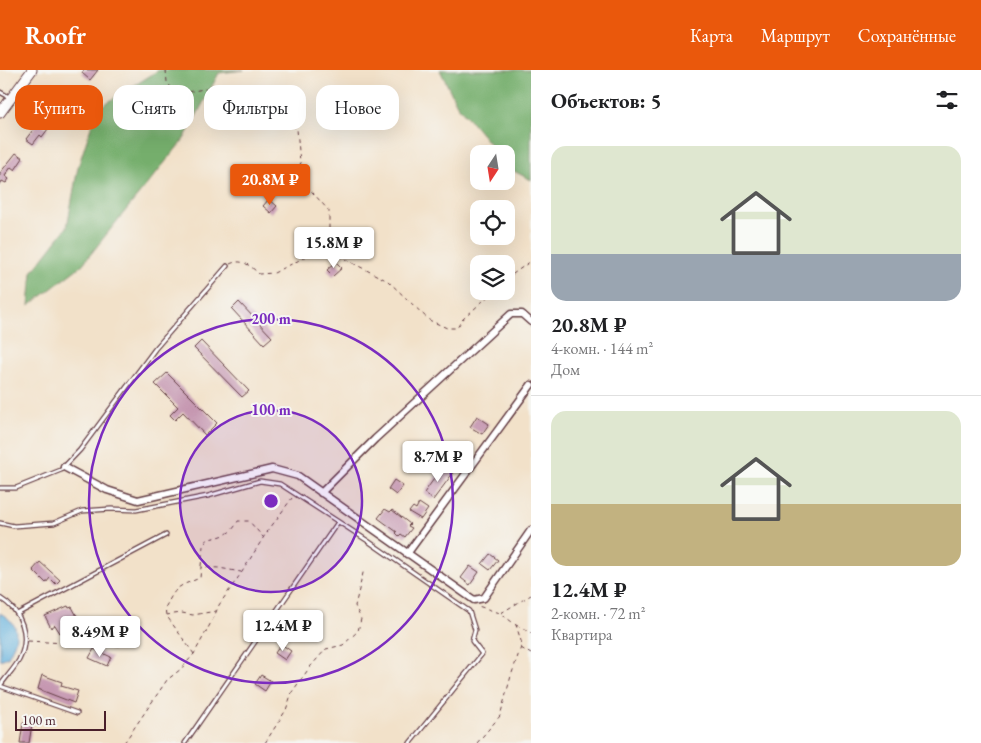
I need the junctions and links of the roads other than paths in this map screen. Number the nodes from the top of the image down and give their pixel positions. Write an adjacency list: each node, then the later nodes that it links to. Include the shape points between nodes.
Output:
1 (32, 70): 3 (street)
2 (0, 92): 3 (lane)
3 (11, 98): 4 (street)
4 (0, 113)
5 (227, 266): 8 (lane, via 155,349)
6 (531, 322): 10 (street, via 522,314 511,314)
7 (531, 385): 15 (street)
8 (64, 467): 9 (lane, via 16,488); 10 (street, via 107,490 138,500 272,469 298,476)
9 (0, 488)
10 (321, 493): 15 (street)
11 (338, 522): 12 (lane, via 280,484 260,481 208,496 136,510 82,511 54,523 14,526); 20 (lane); 21 (lane, via 469,611 475,630 472,641 482,654)
12 (0, 523)
13 (531, 530): 15 (street, via 484,598 474,600)
14 (166, 535): 17 (lane)
15 (407, 554)
16 (0, 598): 17 (lane)
17 (17, 614): 18 (lane, via 25,631 24,647)
18 (0, 686): 19 (lane)
19 (78, 713)
20 (185, 743)
21 (410, 743)

